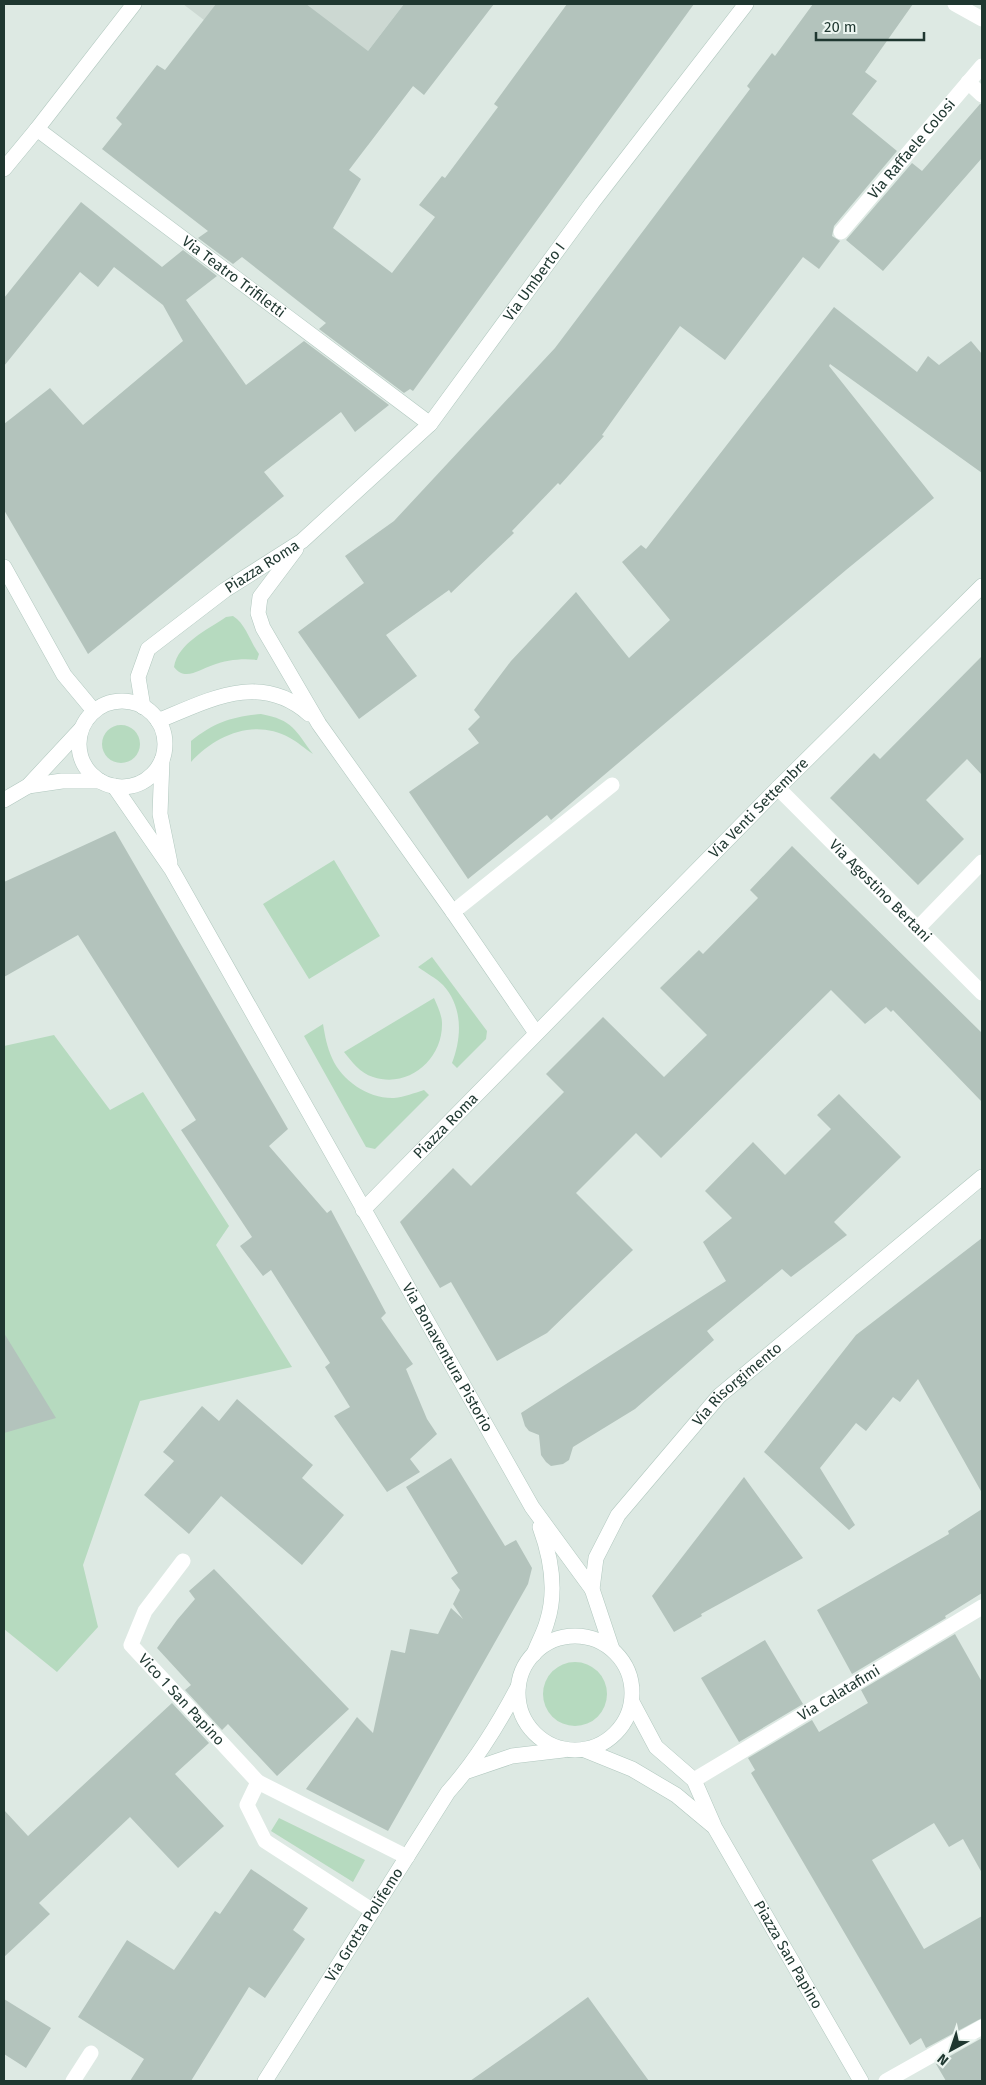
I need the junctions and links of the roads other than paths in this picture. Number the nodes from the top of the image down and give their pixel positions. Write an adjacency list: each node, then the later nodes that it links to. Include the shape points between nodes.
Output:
1 (134, 4): 8 (street)
2 (746, 4): 11 (street, Via Umberto I, via 592,203)
3 (955, 4): 4 (street)
4 (982, 20)
5 (982, 66): 6 (street, Via Raffaele Colosi)
6 (968, 82): 7 (street); 10 (street, Via Raffaele Colosi)
7 (982, 95)
8 (37, 130): 9 (street); 11 (street, Via Teatro Trifiletti)
9 (4, 169)
10 (841, 232)
11 (430, 424): 12 (street, Via Umberto I)
12 (302, 541): 15 (street, Piazza Roma, via 225,590 148,649 138,677); 18 (street, Piazza Roma, via 260,597 258,613 263,628)
13 (4, 567): 16 (street, via 64,675)
14 (982, 586): 24 (street, Via Venti Settembre)
15 (143, 707): 16 (street, via 118,701); 17 (street)
16 (94, 711): 19 (street)
17 (158, 721): 18 (street, Piazza Roma, via 218,696 249,690 274,694 296,703); 20 (street, via 163,732)
18 (319, 724): 28 (street, Piazza Roma)
19 (82, 728): 21 (street, via 79,752 83,763 90,774); 23 (street)
20 (162, 758): 21 (street, via 148,778 138,784 126,787); 27 (street, via 160,814)
21 (107, 784): 23 (street, via 62,781); 27 (street)
22 (612, 785): 28 (street)
23 (28, 786): 25 (street)
24 (778, 788): 29 (street, Via Agostino Bertani); 31 (street, Via Venti Settembre)
25 (4, 800)
26 (982, 862): 29 (street)
27 (172, 870): 33 (street)
28 (453, 912): 31 (street, Piazza Roma)
29 (918, 928): 30 (street, Via Agostino Bertani)
30 (982, 993)
31 (536, 1033): 33 (street, Piazza Roma)
32 (982, 1177): 36 (street, Via Risorgimento, via 719,1396 618,1515 596,1558)
33 (363, 1210): 34 (street, Via Bonaventura Pistorio)
34 (532, 1507): 36 (street, Via Bonaventura Pistorio); 39 (street, Via Bonaventura Pistorio, via 548,1548 553,1584 548,1620)
35 (183, 1561): 46 (street, Vico 1 San Papino, via 145,1611 132,1645)
36 (592, 1589): 38 (street, Via Risorgimento)
37 (982, 1607): 45 (street, Via Calatafimi)
38 (612, 1649): 39 (street, via 593,1639 572,1636 551,1641); 41 (street, Piazza San Papino, via 624,1664 631,1683)
39 (534, 1654): 40 (street)
40 (518, 1687): 42 (street, Piazza San Papino, via 520,1708 529,1727 545,1742); 44 (street, Via Grotta Polifemo, via 495,1732)
41 (632, 1702): 43 (street, Piazza San Papino, via 616,1734); 45 (street, Piazza San Papino, via 656,1747)
42 (564, 1750): 43 (street, Piazza San Papino); 44 (street, Via Grotta Polifemo, via 512,1756)
43 (585, 1750): 47 (street, Piazza San Papino, via 632,1769 676,1795)
44 (468, 1771): 48 (street, Via Grotta Polifemo, via 448,1792)
45 (694, 1780): 47 (street, Piazza San Papino)
46 (258, 1782): 48 (street, Vico 1 San Papino); 49 (street, via 247,1805 265,1841)
47 (715, 1828): 54 (street, Piazza San Papino)
48 (407, 1858): 49 (street, Via Grotta Polifemo)
49 (373, 1911): 53 (street, Via Grotta Polifemo)
50 (982, 2028): 55 (street)
51 (91, 2053): 52 (street)
52 (73, 2081)
53 (265, 2081)
54 (861, 2081)
55 (886, 2081)

